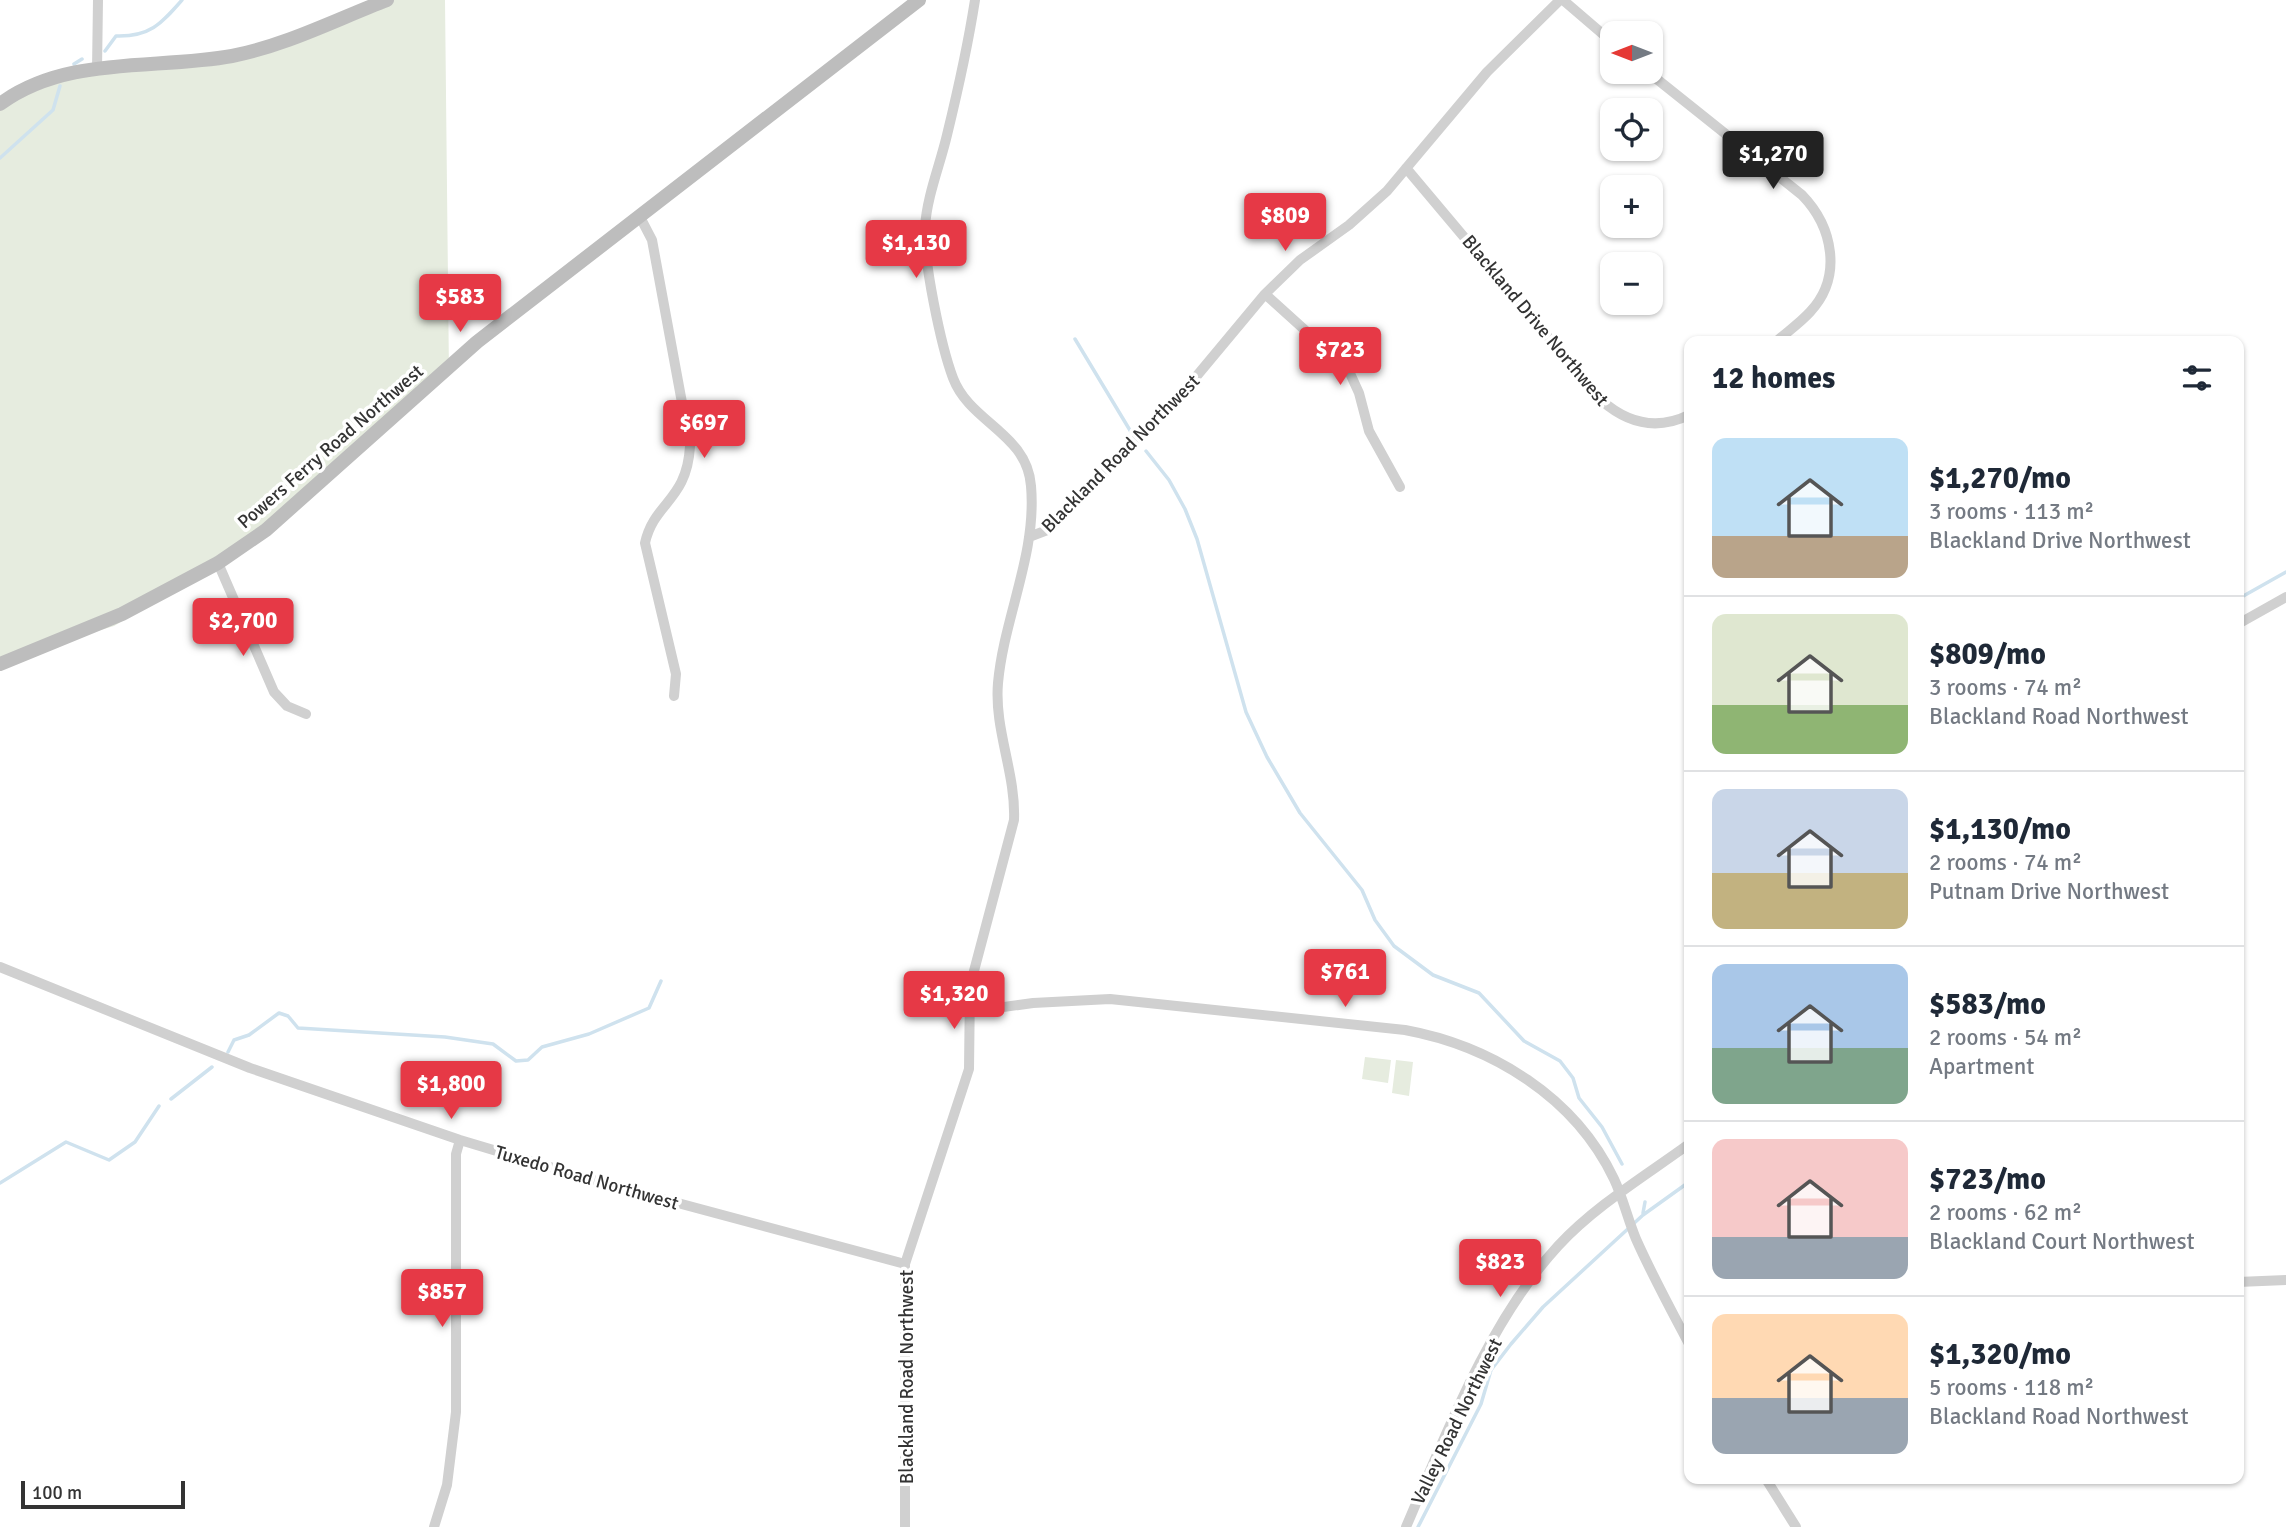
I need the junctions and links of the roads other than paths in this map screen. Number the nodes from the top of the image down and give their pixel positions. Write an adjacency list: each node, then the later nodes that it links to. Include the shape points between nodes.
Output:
1 (98, 0): 7 (street)
2 (387, 0): 7 (street, via 263,49 204,60)
3 (919, 0): 11 (street, Powers Ferry Road Northwest)
4 (975, 0): 16 (street, via 927,209 925,246 955,382 972,408 1014,443 1027,466)
5 (1562, 0): 6 (street); 10 (street, Blackland Road Northwest, via 1487,72)
6 (1600, 32)
7 (97, 70): 9 (street, via 30,85)
8 (1663, 84): 13 (street, via 1801,195 1821,219 1830,253 1825,287 1810,312)
9 (0, 104)
10 (1406, 168): 12 (street, Blackland Road Northwest, via 1368,210 1302,259); 14 (street, Blackland Drive Northwest, via 1601,400 1615,412 1647,424)
11 (639, 215): 17 (street, Powers Ferry Road Northwest, via 477,342 266,530); 21 (street, via 652,240 690,446 683,483 652,522 645,543 676,674)
12 (1265, 294): 15 (street, via 1348,369 1368,430); 16 (street, Blackland Road Northwest, via 1195,378 1067,511 1050,528)
13 (1783, 336)
14 (1684, 417)
15 (1400, 487)
16 (1029, 537): 24 (street, Blackland Road Northwest, via 998,687 1014,820 970,986)
17 (218, 563): 20 (street, Powers Ferry Road Northwest, via 122,614); 22 (street, via 274,692 287,706)
18 (2286, 597): 19 (street)
19 (2244, 621)
20 (0, 664)
21 (674, 696)
22 (306, 714)
23 (0, 967): 25 (street, Tuxedo Road Northwest, via 250,1069)
24 (968, 1012): 27 (street, via 1110,999 1436,1035 1487,1056 1553,1099 1590,1140); 28 (street, Blackland Road Northwest, via 969,1069)
25 (460, 1140): 28 (street, Tuxedo Road Northwest); 33 (street, via 456,1154 456,1412 447,1485)
26 (1684, 1148): 27 (street, Valley Road Northwest)
27 (1620, 1194): 31 (street, via 1637,1240); 35 (street, Valley Road Northwest, via 1558,1246 1518,1297 1450,1426)
28 (905, 1264): 34 (street, Blackland Road Northwest)
29 (2286, 1280): 30 (street)
30 (2244, 1282)
31 (1684, 1323)
32 (1769, 1484): 36 (street)
33 (433, 1527)
34 (905, 1527)
35 (1406, 1527)
36 (1796, 1527)

